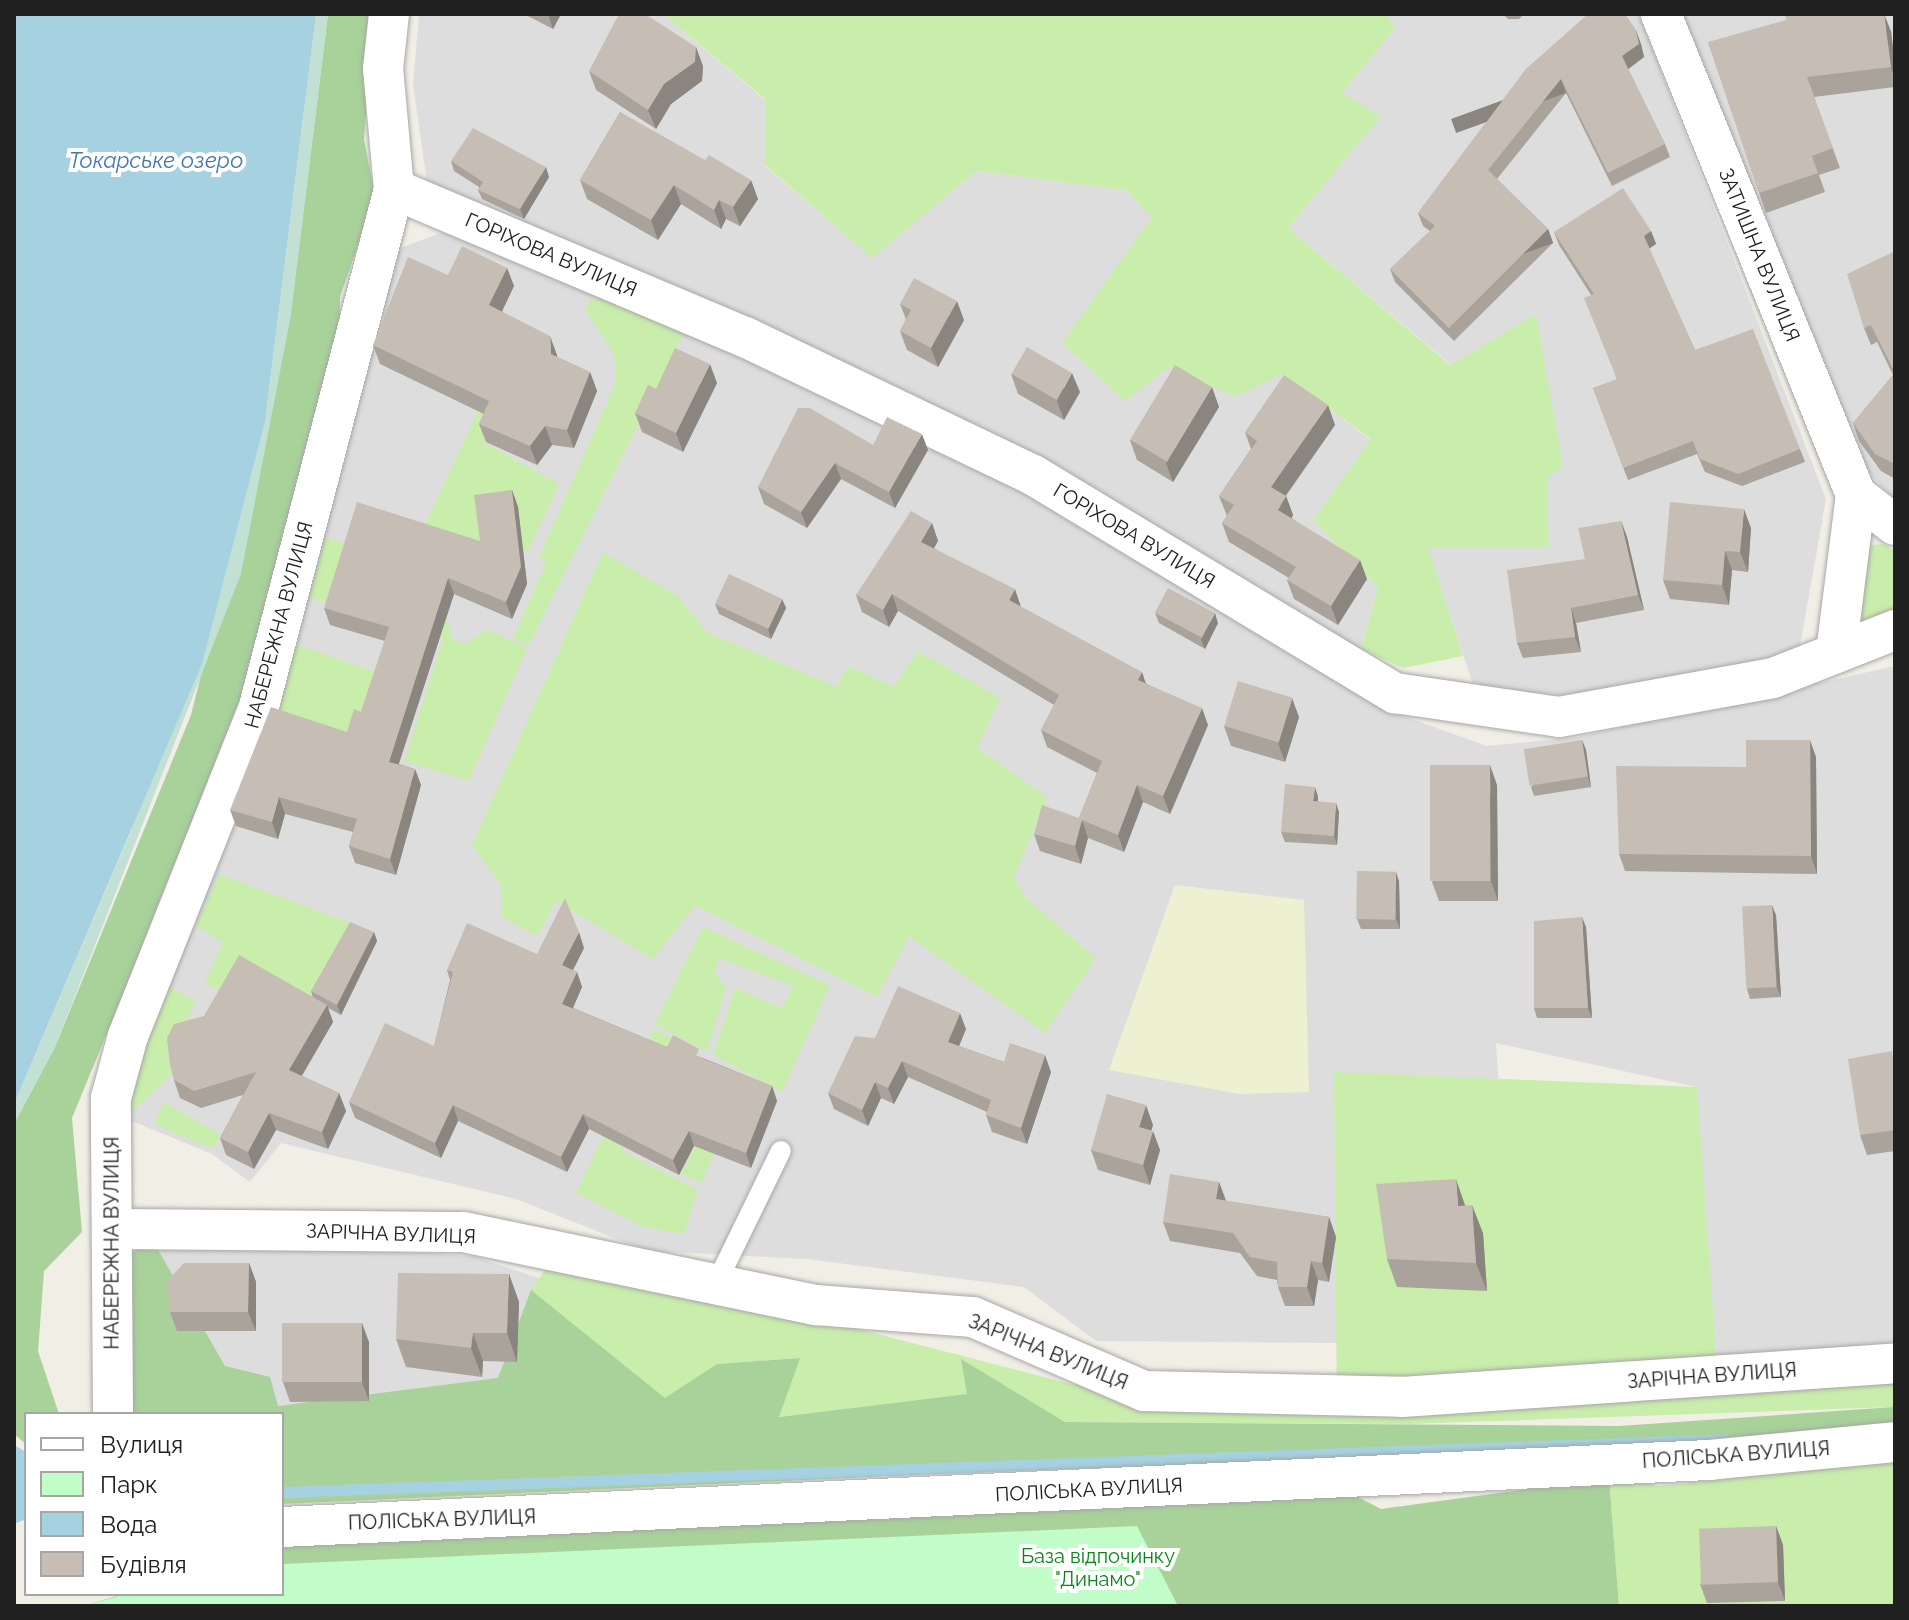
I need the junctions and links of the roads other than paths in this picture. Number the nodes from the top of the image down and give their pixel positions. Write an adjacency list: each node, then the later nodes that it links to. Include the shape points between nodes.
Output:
1 (389, 14): 3 (street, НАБЕРЕЖНА ВУЛИЦЯ, via 383,69)
2 (1661, 14): 4 (street, ЗАТИШНА ВУЛИЦЯ)
3 (394, 189): 7 (street, ГОРІХОВА ВУЛИЦЯ, via 745,337 1033,475 1395,693 1559,717 1773,678); 9 (street, НАБЕРЕЖНА ВУЛИЦЯ, via 258,710 121,1061 111,1098)
4 (1856, 495): 5 (street); 7 (street, ЗАТИШНА ВУЛИЦЯ)
5 (1895, 525)
6 (1895, 630): 7 (street, ГОРІХОВА ВУЛИЦЯ)
7 (1836, 653)
8 (781, 1151): 10 (lane)
9 (112, 1229): 10 (street, ЗАРІЧНА ВУЛИЦЯ, via 463,1232); 12 (street, НАБЕРЕЖНА ВУЛИЦЯ)
10 (716, 1284): 11 (street, ЗАРІЧНА ВУЛИЦЯ, via 816,1305 973,1317 1144,1391 1402,1397)
11 (1895, 1363)
12 (113, 1412)
13 (1895, 1442): 14 (street, ПОЛІСЬКА ВУЛИЦЯ, via 1709,1460)
14 (284, 1527)

